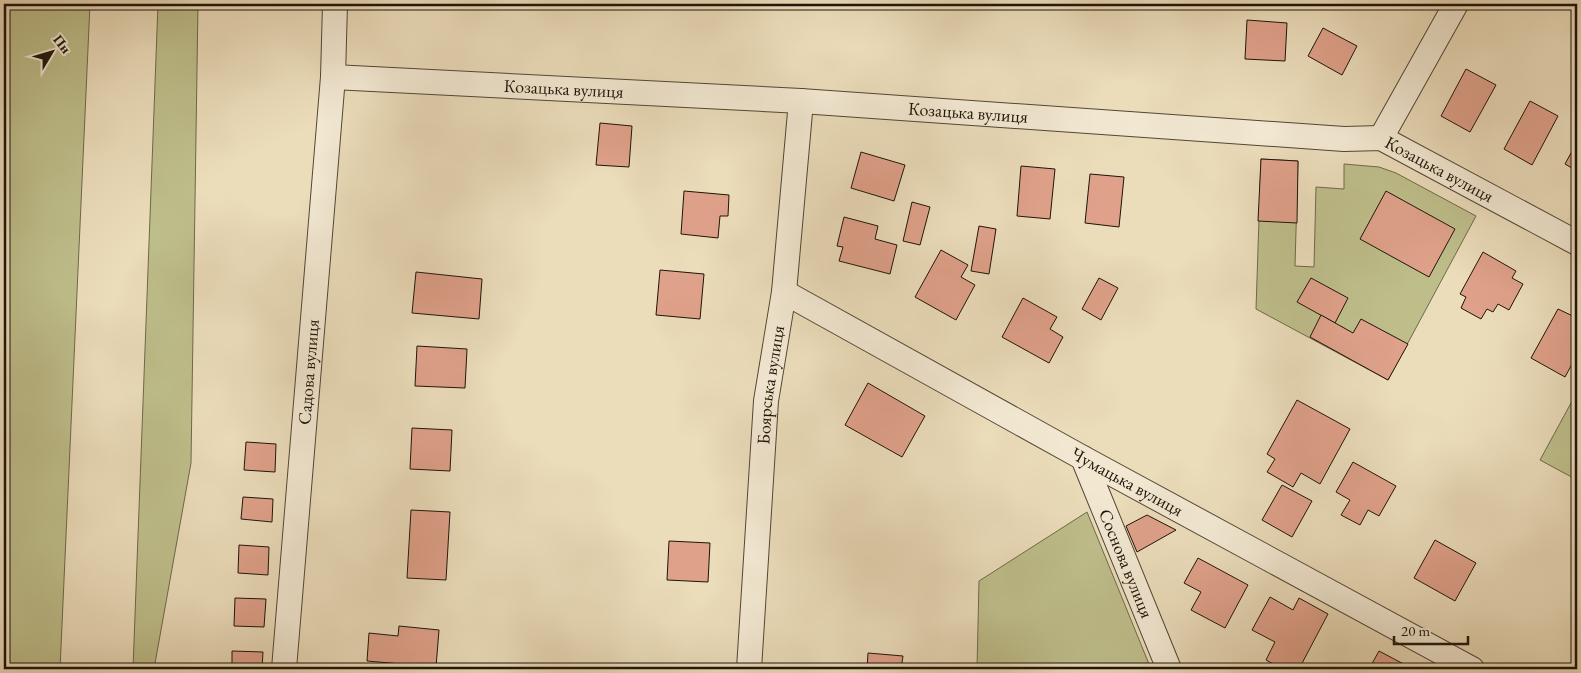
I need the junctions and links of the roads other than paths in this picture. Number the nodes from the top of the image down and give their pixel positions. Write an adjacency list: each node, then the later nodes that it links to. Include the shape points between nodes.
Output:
1 (335, 4): 3 (street, Садова вулиця)
2 (1456, 4): 5 (street)
3 (333, 76): 4 (street, Козацька вулиця); 9 (street, Садова вулиця)
4 (801, 101): 5 (street, Козацька вулиця, via 1344,139); 7 (street, Боярська вулиця)
5 (1381, 138): 6 (street, Козацька вулиця)
6 (1577, 243)
7 (784, 292): 8 (street, Чумацька вулиця); 10 (street, Боярська вулиця, via 766,401)
8 (1083, 458): 11 (street, Соснова вулиця); 12 (street, Чумацька вулиця)
9 (284, 669)
10 (749, 669)
11 (1169, 669)
12 (1472, 669)

